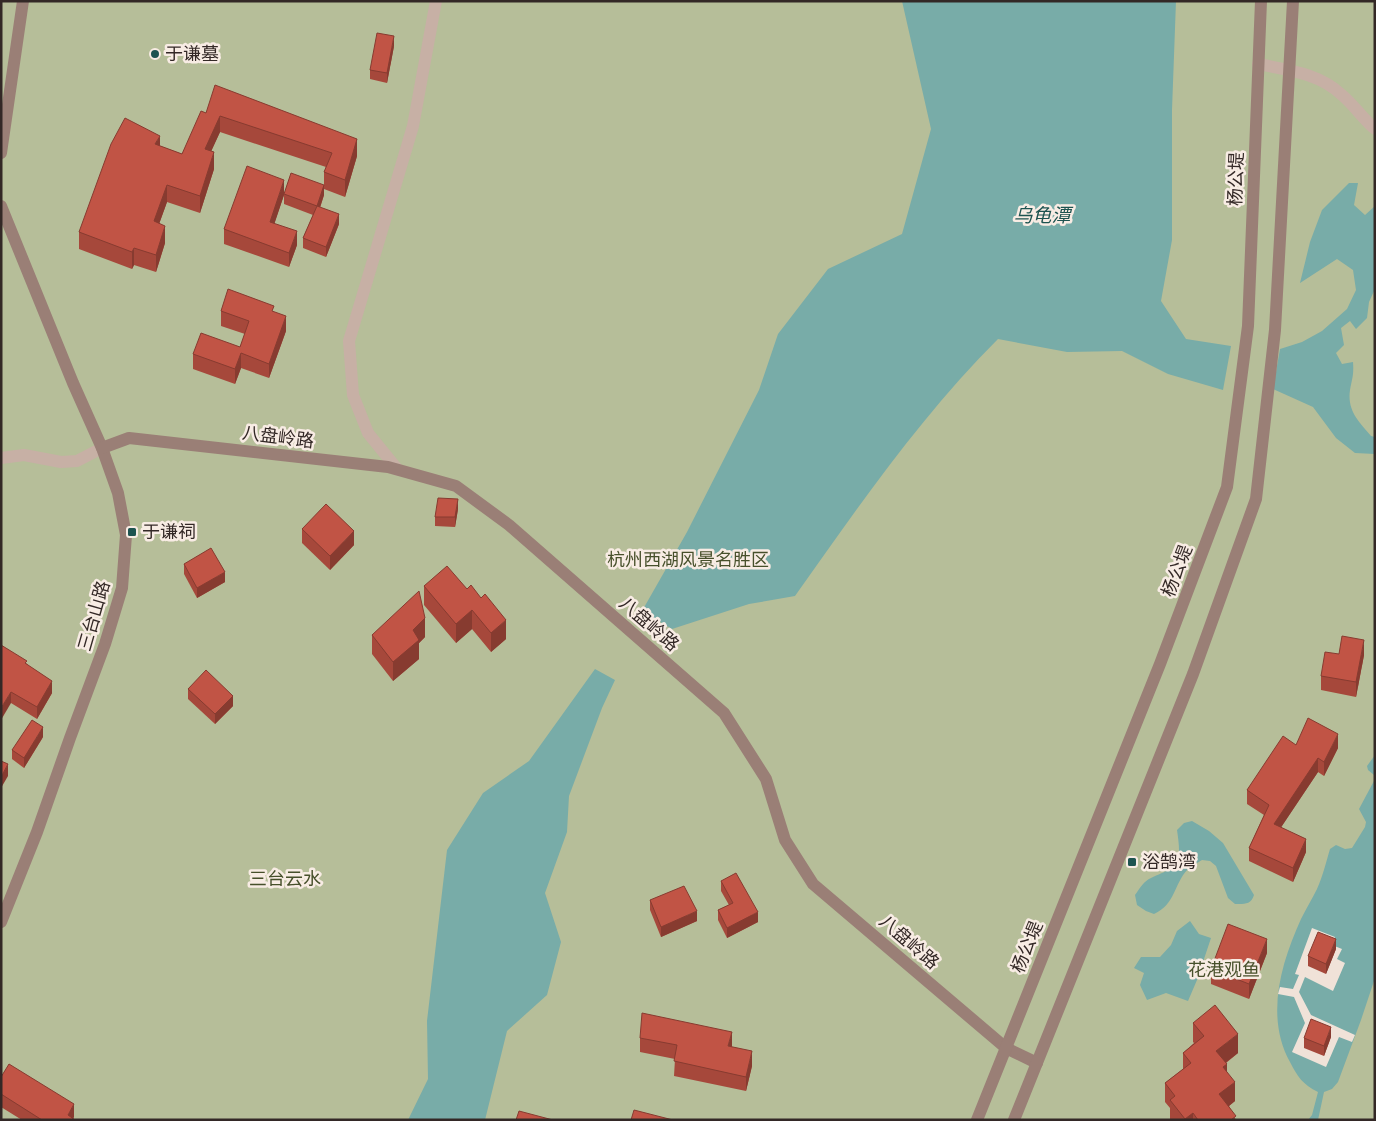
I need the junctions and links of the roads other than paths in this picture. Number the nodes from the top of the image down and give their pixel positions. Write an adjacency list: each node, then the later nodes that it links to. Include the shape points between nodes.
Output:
1 (23, 1): 8 (main road)
2 (436, 1): 12 (street, via 413,126 348,341 353,395 368,433)
3 (1261, 1): 5 (main road, 杨公堤)
4 (1293, 1): 6 (main road)
5 (1258, 64): 6 (street); 14 (main road, 杨公堤, via 1248,326 1227,487 1160,664)
6 (1289, 70): 7 (street, via 1320,78 1342,94); 15 (main road, via 1275,330 1256,500 1194,674)
7 (1375, 129)
8 (1, 153)
9 (1, 206): 10 (main road, 三台山路)
10 (102, 448): 11 (street, via 77,461 61,462 24,455); 12 (main road, 八盘岭路, via 129,438); 13 (main road, 三台山路, via 118,494 126,535 122,588 106,644)
11 (1, 458)
12 (398, 470): 14 (main road, 八盘岭路, via 456,486 509,526 724,713 766,779 785,840 813,884)
13 (1, 922)
14 (1006, 1048): 15 (main road, 八盘岭路); 16 (main road, 杨公堤)
15 (1037, 1063): 17 (main road)
16 (977, 1120)
17 (1014, 1120)

